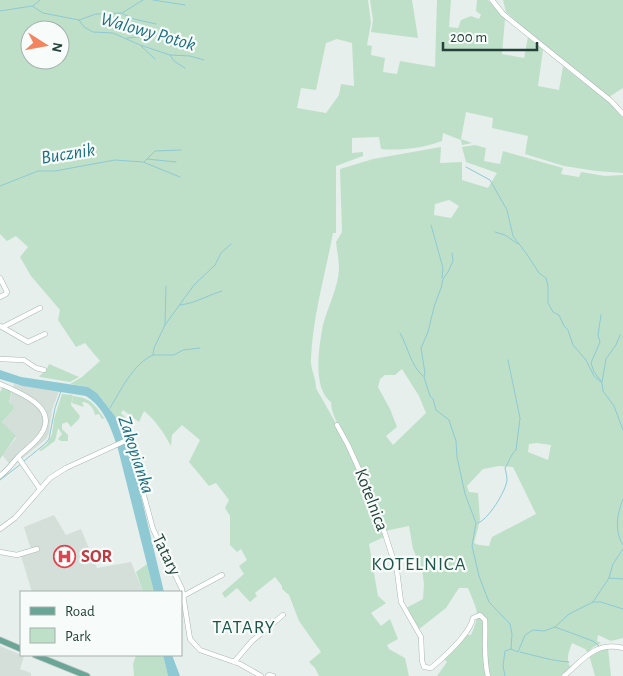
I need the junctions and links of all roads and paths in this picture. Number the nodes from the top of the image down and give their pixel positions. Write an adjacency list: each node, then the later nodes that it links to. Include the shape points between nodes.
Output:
1 (492, 0): 2 (street, via 503,14)
2 (623, 114)
3 (0, 278): 4 (street, via 7,292)
4 (0, 297)
5 (40, 308): 6 (street)
6 (2, 327): 7 (street, via 28,342)
7 (45, 334)
8 (0, 359): 9 (street, via 24,360)
9 (44, 370)
10 (0, 384): 12 (street, via 30,398 43,411 46,420 38,438)
11 (337, 425): 32 (street, Kotelnica, via 376,509 397,571 401,602 421,637 424,666 431,668 446,656 470,630 473,618 482,616 485,620 484,656)
12 (19, 459): 13 (street); 14 (street)
13 (0, 476)
14 (40, 489): 15 (street, Tatary, via 15,518); 19 (street, Tatary, via 66,468 129,441 153,529)
15 (0, 529)
16 (37, 549): 17 (street, via 17,555)
17 (0, 552)
18 (222, 574): 21 (street)
19 (181, 591)
20 (182, 593): 21 (street, Tatary)
21 (183, 596): 27 (street, Tatary, via 192,643 200,650)
22 (282, 615): 27 (street)
23 (0, 640): 25 (main road)
24 (623, 648): 33 (street, via 610,646 594,650)
25 (20, 649)
26 (38, 656): 28 (main road)
27 (234, 662): 29 (street, Tatary)
28 (81, 675)
29 (257, 675)
30 (268, 676): 31 (street)
31 (273, 676)
32 (488, 676)
33 (564, 676)

